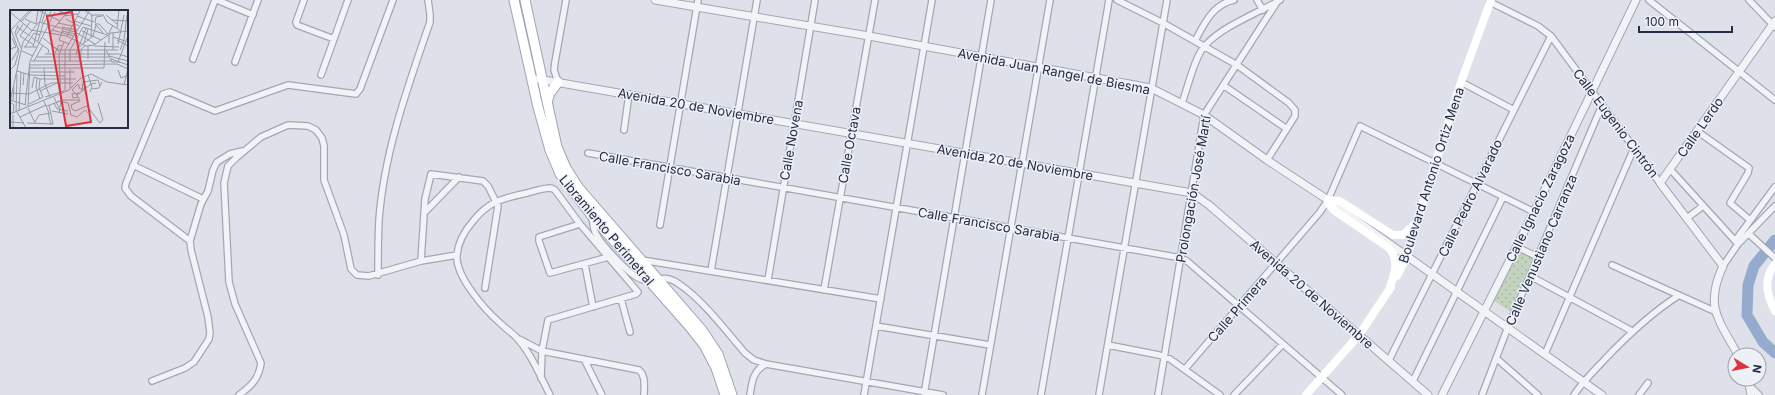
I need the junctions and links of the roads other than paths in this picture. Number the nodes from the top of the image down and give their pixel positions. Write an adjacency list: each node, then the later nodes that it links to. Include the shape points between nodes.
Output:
1 (216, 0): 29 (street); 41 (street)
2 (258, 0): 29 (street)
3 (304, 0): 36 (street, via 297,25)
4 (348, 0): 36 (street)
5 (393, 0): 76 (street, via 358,92 352,94 288,85 215,111 165,92)
6 (428, 0): 126 (street, via 430,22 403,99 382,195)
7 (514, 0): 48 (main road, Libramiento Perimetral)
8 (525, 0): 48 (main road, Libramiento Perimetral)
9 (566, 0): 49 (street, via 554,70)
10 (655, 0): 27 (street, Avenida Juan Rangel de Biesma)
11 (757, 0): 30 (street)
12 (815, 0): 33 (street, Calle Novena)
13 (875, 0): 34 (street, Calle Octava)
14 (932, 0): 39 (street)
15 (991, 0): 40 (street)
16 (1050, 0): 44 (street)
17 (1109, 0): 47 (street)
18 (1117, 0): 31 (street)
19 (1167, 0): 31 (street)
20 (1234, 0): 37 (street, via 1219,6 1211,13)
21 (1258, 0): 28 (street)
22 (1636, 0): 53 (street, Calle Ignacio Zaragoza)
23 (1650, 0): 45 (street)
24 (1749, 0): 32 (street)
25 (1278, 1): 28 (street); 43 (street, Prolongación José Martí)
26 (1490, 1): 35 (street, Calle Eugenio Cintrón, via 1538,26); 50 (main road, Boulevard Antonio Ortiz Mena)
27 (697, 3): 30 (street, Avenida Juan Rangel de Biesma); 57 (street)
28 (1263, 10): 38 (street, via 1222,32)
29 (253, 15): 42 (street)
30 (754, 17): 33 (street, Avenida Juan Rangel de Biesma); 61 (street)
31 (1163, 24): 37 (street); 52 (street)
32 (1774, 24): 45 (street, Calle Lerdo)
33 (811, 26): 34 (street, Avenida Juan Rangel de Biesma); 63 (street, Calle Novena)
34 (869, 36): 39 (street, Avenida Juan Rangel de Biesma); 67 (street, Calle Octava)
35 (1551, 36): 53 (street, Calle Eugenio Cintrón); 60 (street, Calle Pedro Alvarado)
36 (334, 39): 46 (street)
37 (1195, 41): 38 (street)
38 (1204, 46): 43 (street); 58 (street)
39 (925, 47): 40 (street, Avenida Juan Rangel de Biesma); 68 (street)
40 (982, 57): 44 (street, Avenida Juan Rangel de Biesma); 72 (street)
41 (193, 59)
42 (235, 62)
43 (1236, 65): 51 (street, Prolongación José Martí); 64 (street, via 1283,97 1293,107 1296,114)
44 (1038, 66): 47 (street, Avenida Juan Rangel de Biesma); 75 (street)
45 (1739, 72): 55 (street); 66 (street, Calle Lerdo)
46 (321, 75)
47 (1096, 77): 52 (street, Avenida Juan Rangel de Biesma); 79 (street)
48 (537, 79): 49 (street, Avenida 20 de Noviembre); 56 (main road, Libramiento Perimetral); 98 (main road, Libramiento Perimetral, via 553,158 566,183)
49 (558, 82): 54 (street, Avenida 20 de Noviembre); 56 (main road)
50 (1461, 82): 60 (street); 74 (main road, Boulevard Antonio Ortiz Mena)
51 (1223, 85): 62 (street, Prolongación José Martí); 64 (street)
52 (1151, 88): 58 (street, Avenida Juan Rangel de Biesma); 82 (street)
53 (1592, 91): 59 (street, Calle Eugenio Cintrón); 96 (street, Calle Ignacio Zaragoza)
54 (629, 94): 57 (street, Avenida 20 de Noviembre); 65 (street)
55 (1775, 100)
56 (547, 103): 117 (main road, Libramiento Perimetral, via 557,147 570,176)
57 (680, 103): 61 (street, Avenida 20 de Noviembre); 77 (street)
58 (1182, 103): 62 (street, Avenida Juan Rangel de Biesma)
59 (1602, 105): 69 (street, Calle Eugenio Cintrón); 114 (street, Calle Venustiano Carranza)
60 (1514, 110): 83 (street, Calle Pedro Alvarado)
61 (738, 113): 63 (street, Avenida 20 de Noviembre); 81 (street)
62 (1204, 115): 73 (street, Avenida Juan Rangel de Biesma); 87 (street, Prolongación José Martí)
63 (794, 123): 67 (street, Avenida 20 de Noviembre); 85 (street, Calle Novena)
64 (1287, 129): 73 (street)
65 (624, 130)
66 (1697, 131): 78 (street, Calle Lerdo); 101 (street, via 1749,168 1730,203)
67 (851, 133): 68 (street, Avenida 20 de Noviembre); 89 (street, Calle Octava)
68 (908, 143): 72 (street, Avenida 20 de Noviembre); 95 (street)
69 (1634, 148): 84 (street, Calle Eugenio Cintrón); 135 (street)
70 (243, 151): 90 (street, via 230,154 217,162); 126 (street, via 262,137 288,126 308,126 316,130 324,146 324,180 340,223 351,269 363,276); 171 (street, via 228,166 225,174 229,282 235,304 261,363 260,372 254,382)
71 (588, 154): 77 (street, Calle Francisco Sarabia)
72 (965, 154): 75 (street, Avenida 20 de Noviembre); 99 (street)
73 (1267, 160): 91 (street, Avenida Juan Rangel de Biesma)
74 (1435, 162): 83 (street); 91 (street, Calle Primera, via 1360,126); 102 (main road, Boulevard Antonio Ortiz Mena)
75 (1022, 164): 79 (street, Avenida 20 de Noviembre); 105 (street)
76 (133, 165): 90 (street); 108 (street, via 125,188 131,196)
77 (670, 167): 81 (street, Calle Francisco Sarabia); 104 (street)
78 (1670, 169): 84 (street, Calle Lerdo); 93 (street)
79 (1080, 173): 82 (street, Avenida 20 de Noviembre); 107 (street)
80 (459, 177): 92 (street, via 482,181 488,186); 97 (street); 97 (street, via 431,174)
81 (727, 177): 85 (street, Calle Francisco Sarabia); 124 (street)
82 (1135, 183): 87 (street, Avenida 20 de Noviembre); 110 (street)
83 (1478, 183): 88 (street); 125 (street, Calle Pedro Alvarado)
84 (1660, 183): 100 (street, Calle Eugenio Cintrón)
85 (783, 187): 89 (street, Calle Francisco Sarabia); 129 (street, Calle Novena)
86 (1775, 187): 101 (street)
87 (1192, 193): 115 (street, Prolongación José Martí); 120 (street, Avenida 20 de Noviembre)
88 (1503, 196): 96 (street); 132 (street)
89 (840, 197): 95 (street, Calle Francisco Sarabia); 131 (street, Calle Octava)
90 (203, 199): 108 (street)
91 (1328, 200): 102 (main road, via 1340,202 1393,235 1403,235); 120 (street, Calle Primera); 125 (street, Avenida Juan Rangel de Biesma); 133 (main road, via 1332,209 1394,252 1396,264)
92 (496, 201): 103 (street, via 552,188); 112 (street, via 468,227); 130 (street, via 498,213)
93 (1703, 206): 100 (street); 109 (street)
94 (1775, 206): 106 (street)
95 (897, 207): 99 (street, Calle Francisco Sarabia); 137 (street)
96 (1534, 212): 111 (street, Calle Ignacio Zaragoza)
97 (424, 213): 119 (street)
98 (592, 216): 113 (street, via 596,233); 116 (main road, Libramiento Perimetral)
99 (954, 218): 105 (street, Calle Francisco Sarabia); 147 (street)
100 (1687, 218): 123 (street, Calle Eugenio Cintrón)
101 (1750, 220): 109 (street)
102 (1416, 222): 133 (main road, Boulevard Antonio Ortiz Mena, bridge, via 1408,255)
103 (580, 224): 113 (street); 121 (street, via 539,237 538,241 551,273)
104 (660, 225)
105 (1011, 228): 107 (street, Calle Francisco Sarabia); 151 (street)
106 (1749, 234): 109 (street); 118 (street)
107 (1067, 237): 110 (street, Calle Francisco Sarabia); 181 (street)
108 (190, 241): 164 (street, via 208,317 210,339 194,362)
109 (1737, 242): 123 (street)
110 (1124, 247): 115 (street, Calle Francisco Sarabia); 152 (street)
111 (1517, 247): 114 (street); 140 (street, Calle Ignacio Zaragoza)
112 (457, 255): 119 (street); 149 (street, via 465,280 492,315)
113 (612, 256): 121 (street); 128 (street, via 634,277); 136 (street, via 638,293)
114 (1538, 257): 127 (street, Calle Venustiano Carranza)
115 (1181, 258): 138 (street, Calle Francisco Sarabia); 156 (street, Prolongación José Martí)
116 (630, 259): 117 (street); 128 (main road, Libramiento Perimetral)
117 (643, 260): 124 (street); 128 (main road, Libramiento Perimetral)
118 (1775, 260): 142 (main road, via 1768,278 1771,303)
119 (421, 262): 126 (street)
120 (1277, 264): 138 (street, Calle Primera); 148 (street, Avenida 20 de Noviembre)
121 (585, 265): 139 (street)
122 (1612, 265): 134 (street)
123 (1722, 266): 141 (street, via 1714,295)
124 (711, 271): 129 (street)
125 (1433, 273): 132 (street, Avenida Juan Rangel de Biesma); 159 (street, Calle Pedro Alvarado)
126 (378, 275)
127 (1530, 276): 135 (street); 144 (street, Calle Venustiano Carranza)
128 (653, 279): 160 (street, via 671,280 685,288 745,353 754,360); 175 (main road, Libramiento Perimetral, via 704,346 716,368); 176 (main road, Libramiento Perimetral, via 712,343 723,365)
129 (768, 280): 131 (street)
130 (485, 288)
131 (824, 290): 137 (street)
132 (1457, 290): 140 (street, Avenida Juan Rangel de Biesma); 165 (street)
133 (1389, 291): 148 (main road, Boulevard Antonio Ortiz Mena)
134 (1678, 296): 141 (street); 145 (street)
135 (1570, 297): 145 (street); 155 (street)
136 (621, 299): 139 (street); 146 (street)
137 (881, 299): 143 (street)
138 (1240, 306): 150 (street, Calle Francisco Sarabia); 161 (street, Calle Primera)
139 (593, 307): 154 (street, via 548,320)
140 (1485, 310): 144 (street, Avenida Juan Rangel de Biesma); 189 (street, Calle Ignacio Zaragoza)
141 (1714, 311): 153 (street)
142 (1775, 311)
143 (876, 326): 147 (street); 167 (street)
144 (1508, 327): 155 (street, Avenida Juan Rangel de Biesma); 157 (street, Calle Venustiano Carranza)
145 (1632, 331): 166 (street)
146 (630, 332)
147 (934, 335): 151 (street); 170 (street)
148 (1359, 335): 159 (street, Avenida 20 de Noviembre); 163 (main road, Boulevard Antonio Ortiz Mena)
149 (517, 338): 154 (street); 162 (street)
150 (1283, 344): 163 (street, Calle Francisco Sarabia); 185 (street)
151 (990, 345): 180 (street)
152 (1108, 345): 156 (street); 182 (street)
153 (1734, 347)
154 (542, 351): 158 (street); 162 (street)
155 (1545, 354): 166 (street, Avenida Juan Rangel de Biesma)
156 (1164, 357): 161 (street); 183 (street, Prolongación José Martí)
157 (1496, 358): 190 (street, Calle Venustiano Carranza); 191 (street)
158 (584, 359): 173 (street); 174 (street, via 635,368 643,374)
159 (1389, 360): 165 (street, Avenida 20 de Noviembre)
160 (766, 364): 167 (street); 177 (street, via 754,374)
161 (1185, 369): 184 (street)
162 (541, 378): 172 (street)
163 (1322, 378): 186 (main road, Boulevard Antonio Ortiz Mena); 187 (street, Calle Francisco Sarabia)
164 (152, 381)
165 (1413, 381): 188 (street, Avenida 20 de Noviembre)
166 (1584, 381): 192 (street); 193 (street, Avenida Juan Rangel de Biesma)
167 (866, 382): 170 (street); 178 (street)
168 (1648, 383): 194 (street)
169 (1751, 387): 195 (street); 196 (street)
170 (924, 394): 179 (street)
171 (238, 395)
172 (550, 395)
173 (602, 395)
174 (644, 395)
175 (725, 395)
176 (732, 395)
177 (750, 395)
178 (864, 395)
179 (943, 395)
180 (982, 395)
181 (1041, 395)
182 (1099, 395)
183 (1158, 395)
184 (1220, 395)
185 (1234, 395)
186 (1306, 395)
187 (1342, 395)
188 (1428, 395)
189 (1442, 395)
190 (1482, 395)
191 (1538, 395)
192 (1574, 395)
193 (1602, 395)
194 (1639, 395)
195 (1752, 395)
196 (1759, 395)

